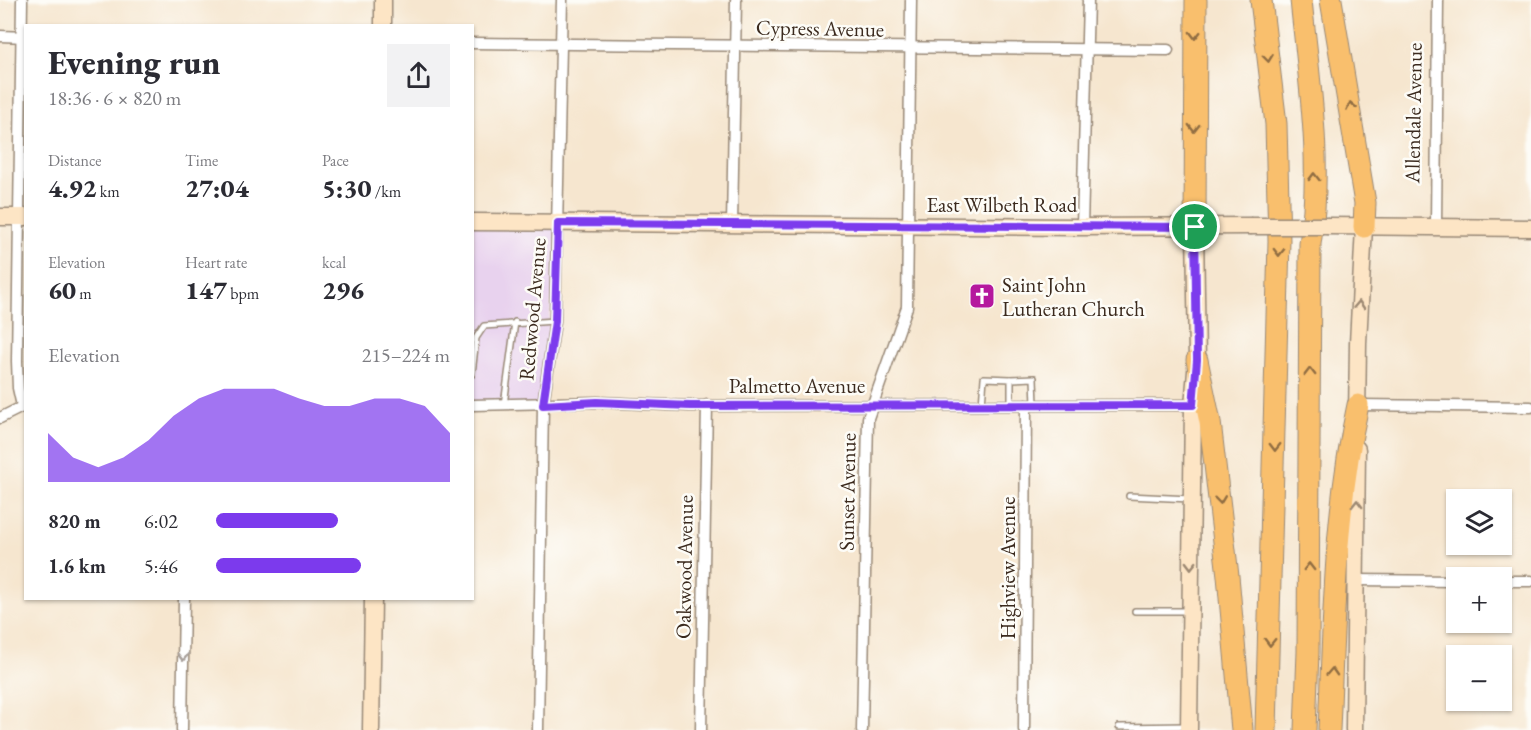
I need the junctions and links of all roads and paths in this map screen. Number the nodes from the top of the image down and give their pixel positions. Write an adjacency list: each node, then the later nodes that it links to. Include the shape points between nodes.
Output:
1 (22, 0): 14 (street)
2 (383, 0): 12 (main road)
3 (562, 0): 16 (street, Redwood Avenue)
4 (736, 0): 17 (street)
5 (912, 0): 18 (street, Sunset Avenue)
6 (1088, 0): 19 (street)
7 (1196, 0): 29 (highway, one-way to 29)
8 (1261, 0): 70 (highway, one-way to 70, via 1276,124 1279,231)
9 (1301, 0): 71 (highway, one-way to 9, via 1310,244 1314,219 1313,124)
10 (1331, 0): 30 (highway, one-way to 10, via 1364,192)
11 (1438, 0): 27 (street, Allendale Avenue)
12 (383, 24)
13 (0, 36): 14 (street)
14 (23, 37): 22 (street)
15 (474, 43): 16 (street, Cypress Avenue)
16 (561, 44): 17 (street, Cypress Avenue); 24 (street, Redwood Avenue)
17 (736, 46): 18 (street, Cypress Avenue); 25 (street)
18 (910, 50): 19 (street, Cypress Avenue); 26 (street, Sunset Avenue)
19 (1085, 50): 20 (street, Cypress Avenue); 28 (street)
20 (1168, 50)
21 (0, 217): 22 (main road)
22 (22, 217): 32 (street)
23 (474, 222): 24 (main road, East Wilbeth Road)
24 (558, 223): 25 (main road, East Wilbeth Road); 33 (street, Redwood Avenue)
25 (732, 225): 26 (main road, East Wilbeth Road)
26 (907, 226): 28 (main road, East Wilbeth Road); 38 (street, Sunset Avenue, via 907,307)
27 (1436, 226): 30 (main road, East Wilbeth Road); 31 (main road, East Wilbeth Road)
28 (1082, 227): 29 (main road, East Wilbeth Road)
29 (1195, 227): 30 (main road, East Wilbeth Road, bridge); 36 (main road)
30 (1364, 227): 48 (main road, one-way to 30)
31 (1531, 228)
32 (22, 295): 39 (street, via 18,388)
33 (555, 321): 34 (lane); 42 (street, Redwood Avenue)
34 (514, 322): 35 (lane, via 484,326 476,338); 41 (lane)
35 (474, 356)
36 (1197, 360): 47 (main road); 69 (highway, one-way to 69, via 1210,422)
37 (1011, 379): 44 (lane, via 984,378); 45 (lane); 46 (lane, via 1034,378)
38 (872, 404): 43 (street, Palmetto Avenue); 44 (street, Palmetto Avenue); 67 (street, Sunset Avenue, via 866,453)
39 (24, 405): 50 (street)
40 (474, 405): 41 (street, Palmetto Avenue)
41 (504, 405): 42 (street, Palmetto Avenue)
42 (543, 405): 43 (street, Palmetto Avenue); 65 (street, Redwood Avenue)
43 (707, 405): 66 (street, Oakwood Avenue)
44 (982, 405): 45 (street, Palmetto Avenue)
45 (1011, 405): 46 (street, Palmetto Avenue)
46 (1031, 405): 47 (street, Palmetto Avenue); 68 (street, Highview Avenue)
47 (1193, 405): 52 (main road)
48 (1358, 405): 49 (street); 53 (main road, one-way to 48); 72 (highway, one-way to 48, via 1338,521)
49 (1531, 406)
50 (0, 418)
51 (1129, 496): 52 (lane)
52 (1192, 499): 60 (main road, one-way to 60)
53 (1356, 580): 54 (street); 73 (main road)
54 (1446, 581)
55 (1512, 581): 56 (street)
56 (1531, 581)
57 (184, 600): 63 (street, one-way to 63)
58 (373, 600): 64 (main road)
59 (1135, 611): 60 (lane)
60 (1190, 612): 62 (main road)
61 (1119, 727): 62 (lane)
62 (1189, 728)
63 (182, 730)
64 (371, 730)
65 (538, 730)
66 (701, 730)
67 (862, 730)
68 (1024, 730)
69 (1242, 730)
70 (1266, 730)
71 (1305, 730)
72 (1329, 730)
73 (1354, 730)

